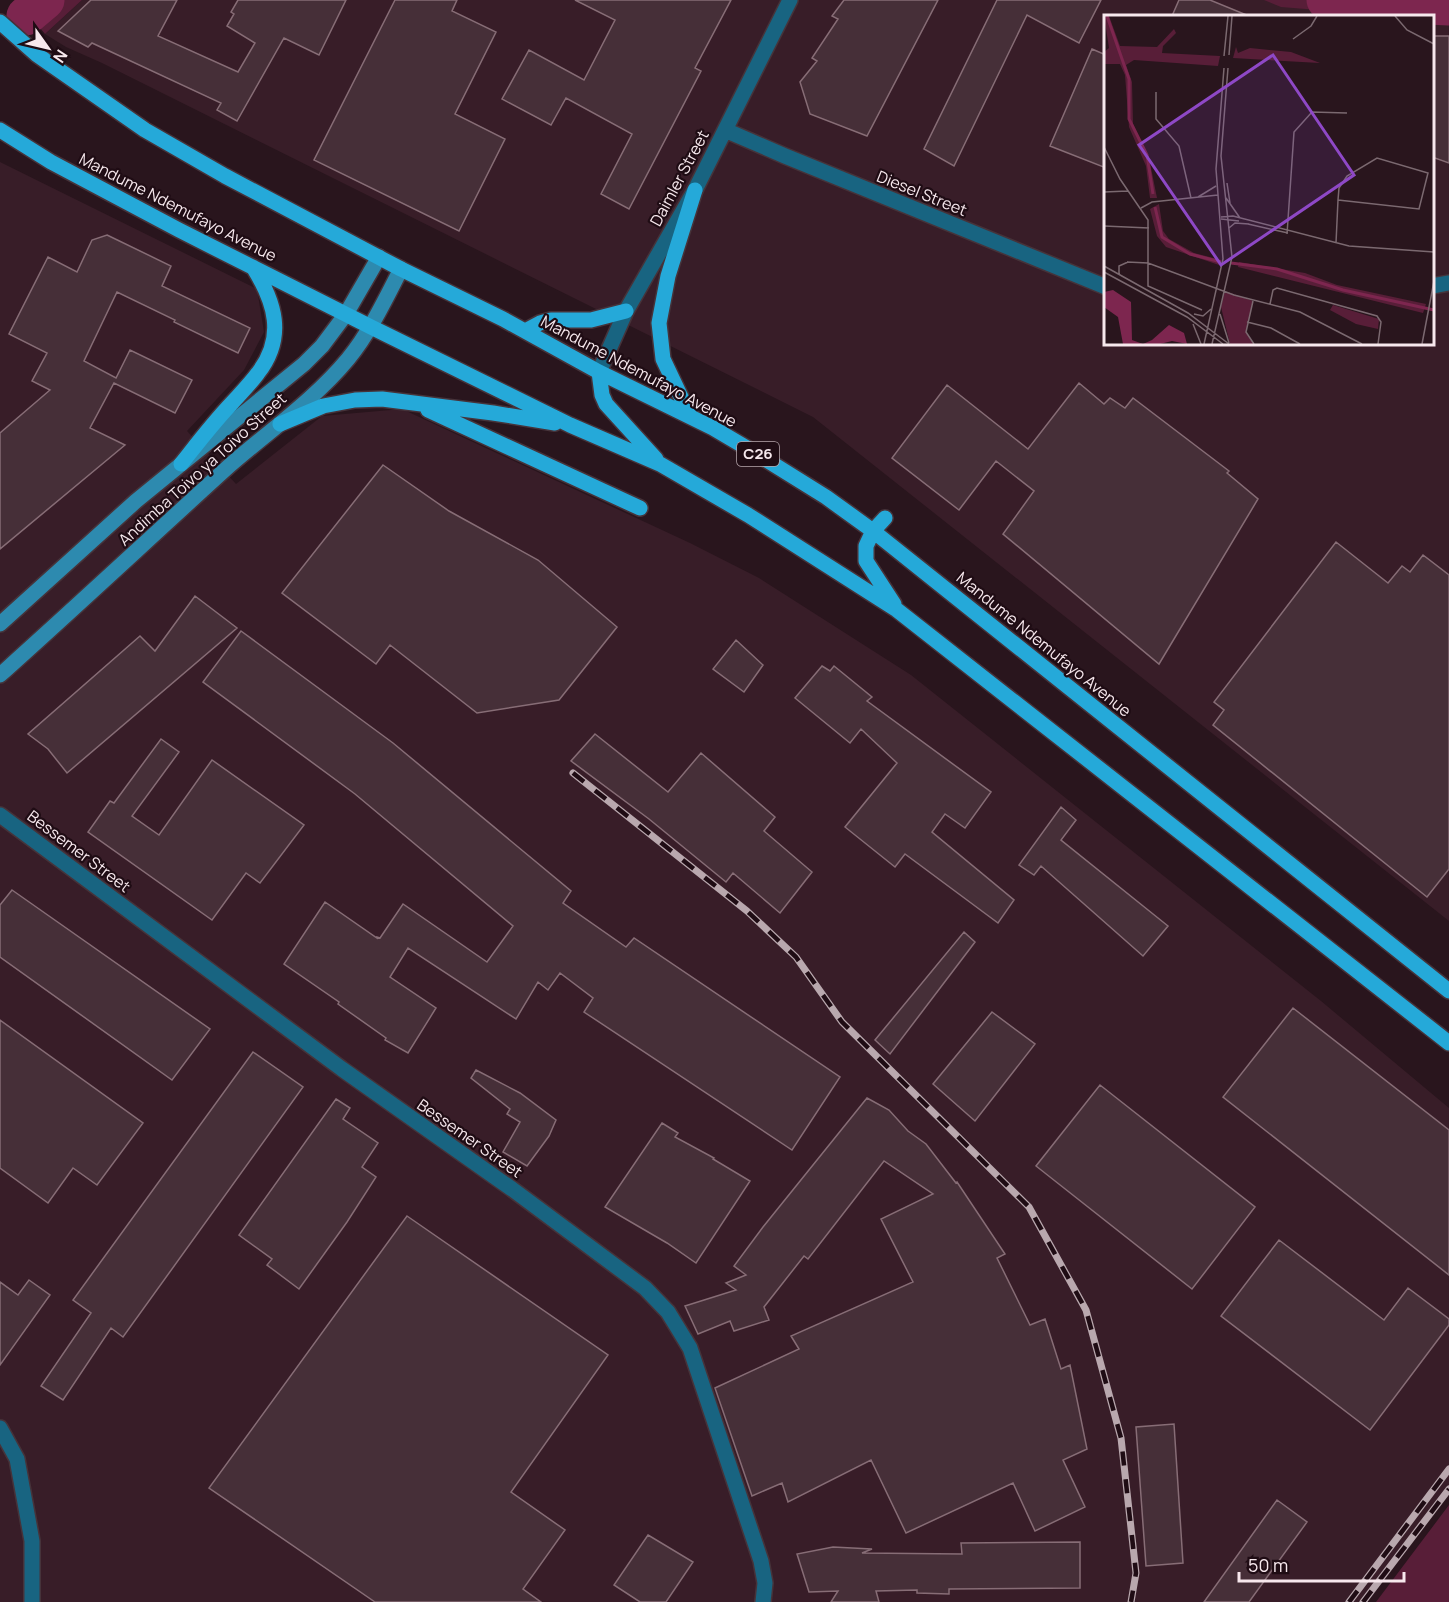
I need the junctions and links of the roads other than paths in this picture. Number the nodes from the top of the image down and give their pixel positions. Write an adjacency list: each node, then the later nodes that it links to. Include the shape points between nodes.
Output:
1 (790, 0): 4 (street, Daimler Street)
2 (0, 22): 6 (main road, Mandume Ndemufayo Avenue / C26, via 36,54 145,130)
3 (0, 130): 7 (main road, Mandume Ndemufayo Avenue, via 51,162)
4 (726, 130): 5 (street, Daimler Street); 10 (street, Diesel Street)
5 (694, 190): 12 (street, Daimler Street); 18 (main road, via 668,276 659,322 663,359)
6 (379, 257): 8 (main road, Mandume Ndemufayo Avenue / C26); 13 (street, Andimba Toivo ya Toivo Street)
7 (253, 266): 13 (main road, Mandume Ndemufayo Avenue); 21 (main road, via 272,307 272,350 259,372)
8 (401, 269): 14 (street, Andimba Toivo ya Toivo Street); 15 (main road, Mandume Ndemufayo Avenue / C26)
9 (1449, 284): 11 (street)
10 (1104, 286)
11 (1434, 286)
12 (626, 311): 15 (main road, via 591,320 551,320); 16 (street, Daimler Street)
13 (346, 314): 14 (main road, Mandume Ndemufayo Avenue); 21 (street, Andimba Toivo ya Toivo Street, via 304,364)
14 (370, 327): 19 (street, Andimba Toivo ya Toivo Street, via 333,376); 20 (main road, Mandume Ndemufayo Avenue)
15 (525, 331): 16 (main road, Mandume Ndemufayo Avenue / C26)
16 (598, 372): 18 (main road, Mandume Ndemufayo Avenue / C26); 22 (main road, via 606,404)
17 (410, 402): 19 (main road, via 355,400 323,406); 20 (main road); 23 (main road)
18 (690, 416): 25 (main road, Mandume Ndemufayo Avenue / C26, via 757,453)
19 (280, 424): 28 (street, Andimba Toivo ya Toivo Street)
20 (570, 425): 22 (main road, Mandume Ndemufayo Avenue)
21 (182, 464): 27 (street, Andimba Toivo ya Toivo Street)
22 (660, 464): 26 (main road, Mandume Ndemufayo Avenue)
23 (640, 508)
24 (885, 518): 25 (main road)
25 (873, 531): 26 (main road, via 866,546 866,561); 30 (main road, Mandume Ndemufayo Avenue / C26)
26 (897, 610): 31 (main road, Mandume Ndemufayo Avenue)
27 (0, 624)
28 (0, 675)
29 (0, 815): 34 (street, Bessemer Street, via 645,1288 668,1312 690,1348 761,1561)
30 (1449, 991)
31 (1449, 1043)
32 (0, 1428): 33 (street, via 17,1459 26,1506 32,1541)
33 (32, 1602)
34 (763, 1602)

